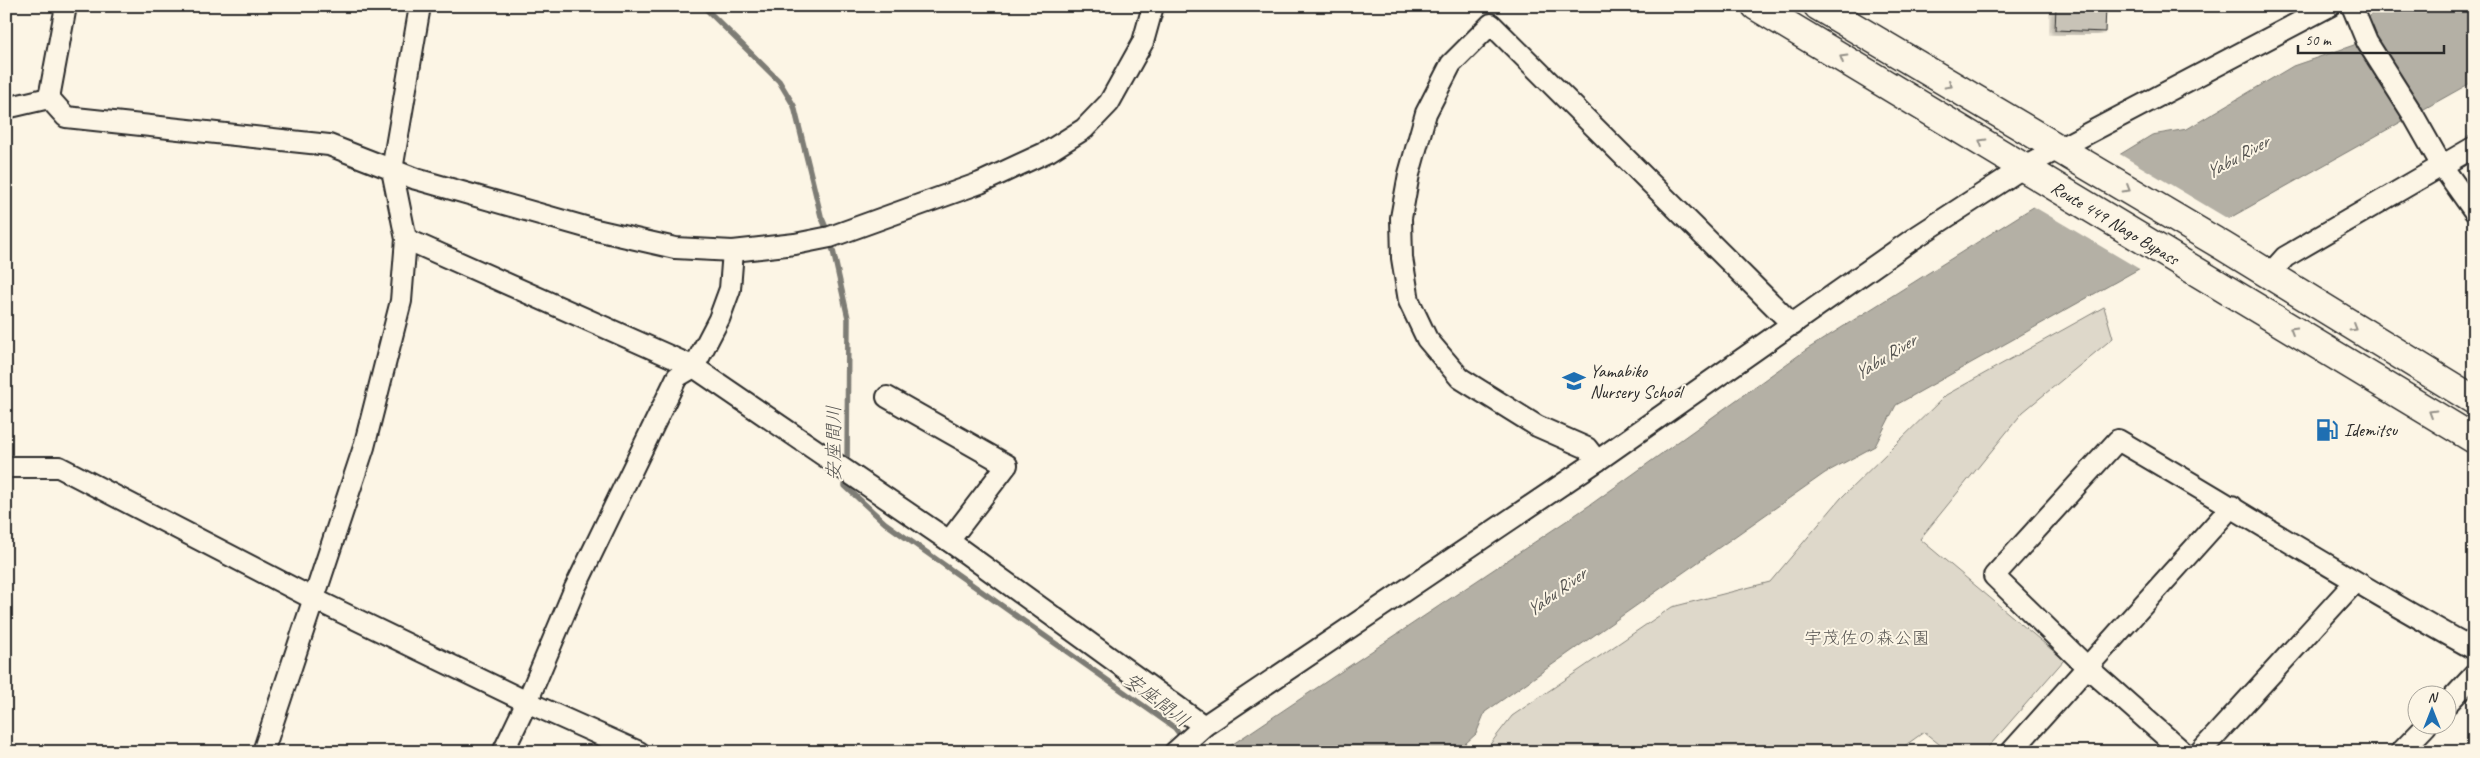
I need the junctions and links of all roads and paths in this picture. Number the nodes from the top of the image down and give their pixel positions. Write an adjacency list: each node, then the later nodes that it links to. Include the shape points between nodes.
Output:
1 (66, 6): 8 (street)
2 (420, 6): 14 (street)
3 (1153, 6): 17 (street, via 1143,42 1110,103 1084,130 1049,151 980,183 830,237)
4 (1756, 6): 13 (highway, Route 449 Nago Bypass, one-way to 4)
5 (1818, 6): 10 (highway, Route 449 Nago Bypass, one-way to 10)
6 (2330, 6): 10 (street)
7 (2352, 6): 12 (street, via 2367,42)
8 (49, 98): 9 (street); 14 (street, via 66,117 329,145)
9 (6, 108)
10 (2057, 148): 13 (street); 18 (highway, Route 449 Nago Bypass, one-way to 18)
11 (2474, 148): 12 (street)
12 (2442, 166): 15 (street); 18 (street, via 2285,257)
13 (2024, 167): 19 (street, via 1913,239); 23 (highway, Route 449 Nago Bypass, one-way to 13)
14 (392, 170): 16 (street); 17 (street, via 596,230 675,248)
15 (2474, 211)
16 (406, 239): 20 (street); 29 (street, via 401,301 364,448)
17 (733, 251): 20 (street, via 730,289 719,319)
18 (2268, 276): 22 (highway, Route 449 Nago Bypass, one-way to 22)
19 (1793, 325): 24 (street); 24 (street, via 1491,24 1450,64 1426,113 1401,218 1402,258 1409,301 1427,338 1460,378 1537,426 1587,448)
20 (694, 367): 27 (street); 34 (street, via 677,377 576,588)
21 (887, 397): 27 (street, via 1007,465)
22 (2474, 400)
23 (2474, 438)
24 (1597, 461): 35 (street)
25 (6, 467): 29 (street, via 60,467)
26 (2232, 506): 28 (street); 31 (street); 31 (street, via 2118,440 1994,576)
27 (949, 540): 35 (street)
28 (2354, 583): 30 (street); 43 (street)
29 (312, 598): 34 (street); 37 (street)
30 (2474, 649)
31 (2087, 667): 41 (street); 42 (street)
32 (2474, 675): 33 (street)
33 (2458, 692)
34 (527, 702): 38 (street); 39 (street)
35 (1204, 726): 40 (street)
36 (2416, 736): 44 (street)
37 (263, 752)
38 (503, 752)
39 (639, 752)
40 (1175, 752)
41 (2011, 752)
42 (2183, 752)
43 (2200, 752)
44 (2401, 752)

